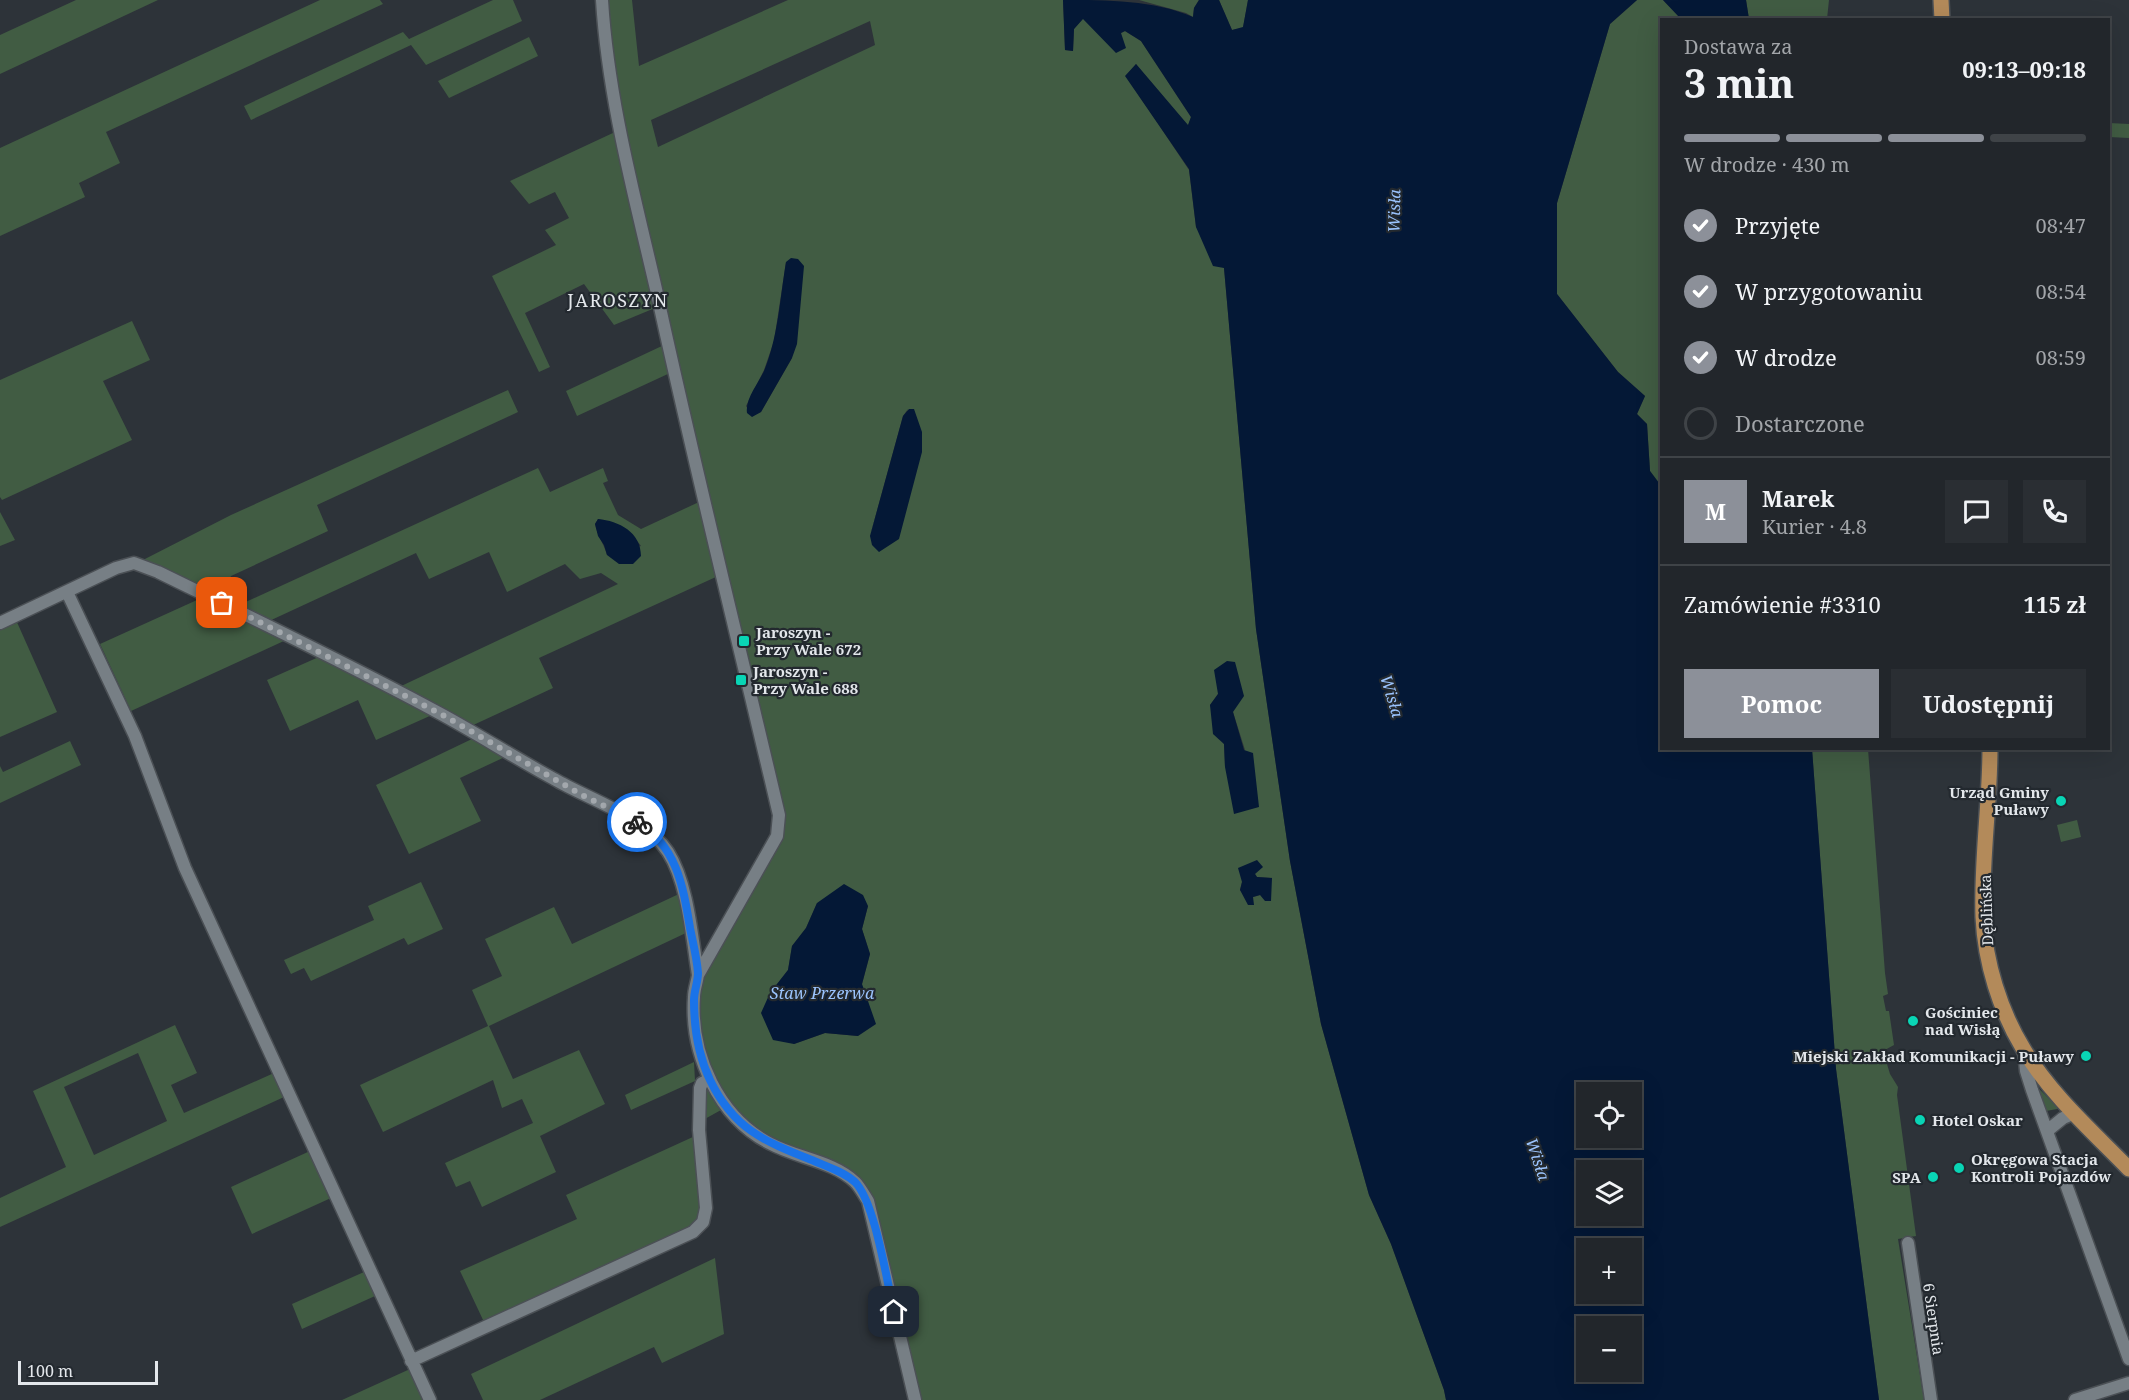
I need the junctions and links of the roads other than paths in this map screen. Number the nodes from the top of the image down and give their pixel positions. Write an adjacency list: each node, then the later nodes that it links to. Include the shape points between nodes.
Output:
1 (602, 0): 9 (street, via 614,104 779,815 777,836)
2 (1932, 0): 4 (main road)
3 (1941, 0): 5 (main road)
4 (1933, 18)
5 (1942, 18)
6 (67, 592): 7 (street); 9 (street, via 126,564 142,565 441,714 642,825 667,851 682,883); 18 (street, via 135,736 185,868)
7 (0, 623)
8 (1990, 750): 10 (main road, Dęblińska, via 1984,934 1995,984)
9 (698, 975): 11 (street, via 694,998 696,1030)
10 (2024, 1051): 12 (main road, Dęblińska); 13 (street, via 2026,1071)
11 (710, 1079): 18 (street, via 702,1083 699,1098 706,1208 699,1228); 21 (street, via 720,1098 752,1134 836,1170 855,1182 868,1202)
12 (2075, 1113): 13 (street); 14 (main road, Dęblińska)
13 (2047, 1131): 16 (street)
14 (2129, 1169)
15 (1908, 1243): 22 (street, 6 Sierpnia)
16 (2125, 1333): 17 (street)
17 (2129, 1359)
18 (411, 1361): 20 (street)
19 (2129, 1383): 23 (street)
20 (430, 1400)
21 (915, 1400)
22 (1931, 1400)
23 (2075, 1400)

